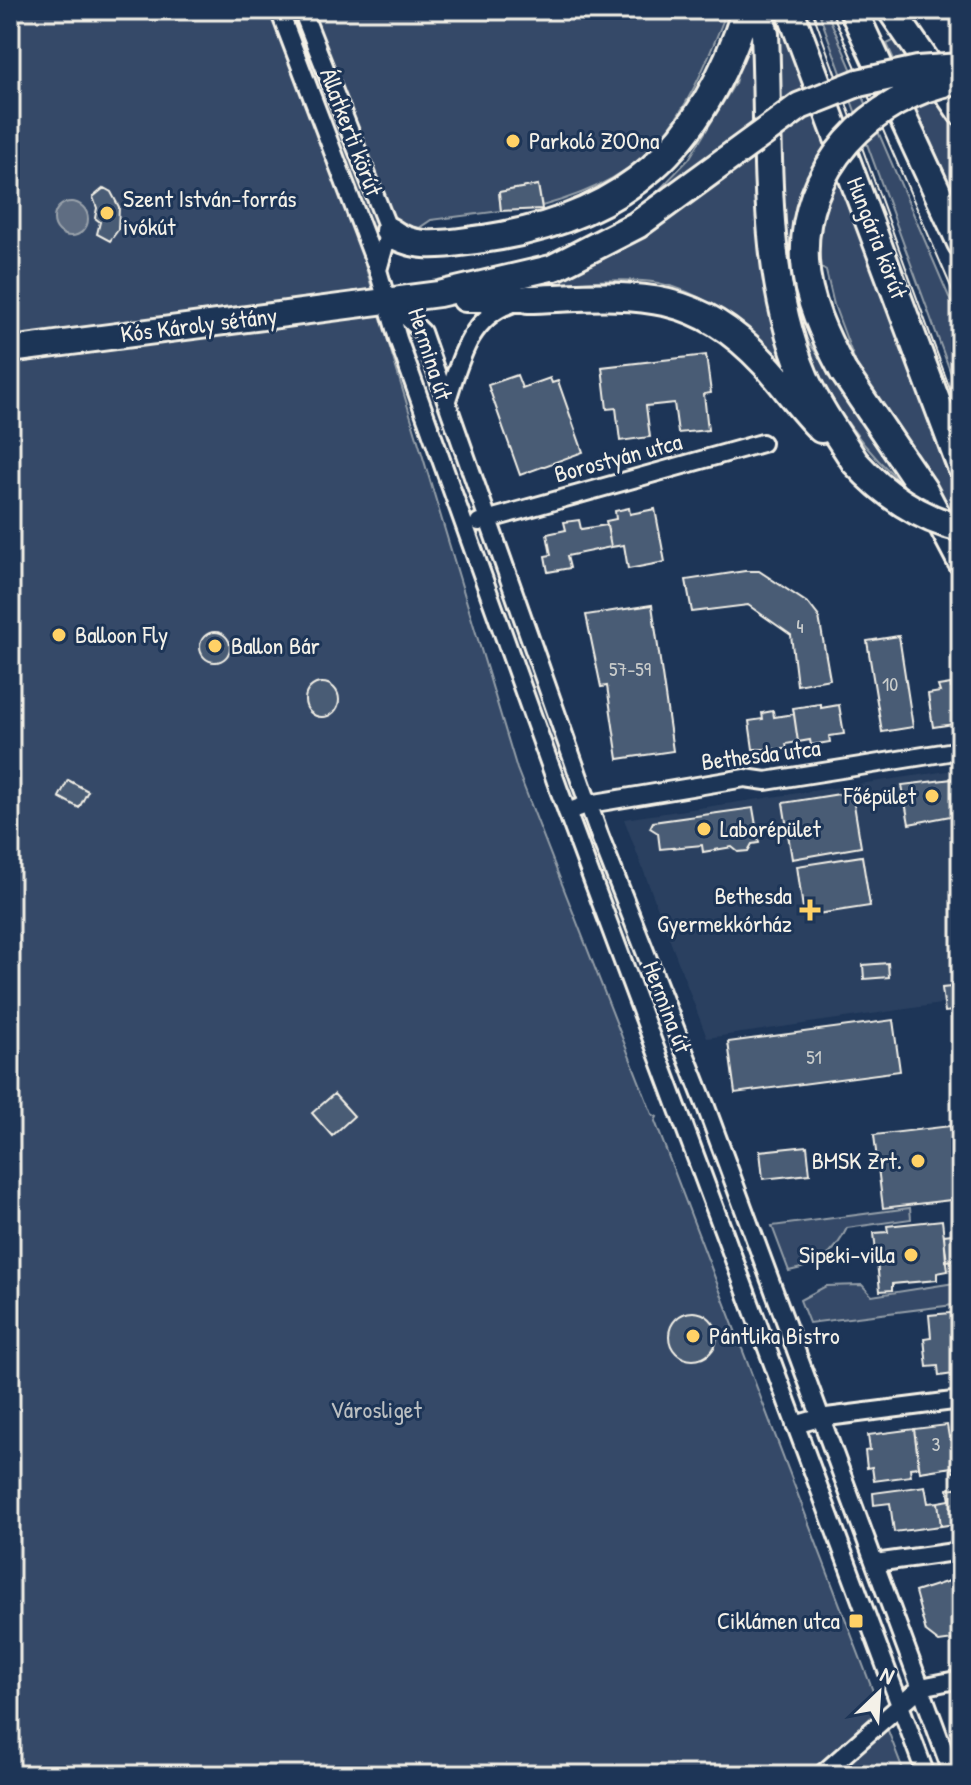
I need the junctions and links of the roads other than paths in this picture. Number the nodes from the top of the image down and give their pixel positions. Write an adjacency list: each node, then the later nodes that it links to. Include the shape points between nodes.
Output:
1 (279, 10): 14 (street, Állatkerti körút)
2 (302, 10): 11 (street, Állatkerti körút)
3 (746, 10): 11 (main road, via 722,74 692,126 656,165 609,200 550,227 494,237 430,246 401,240)
4 (758, 10): 21 (main road, via 765,34 775,251 784,311 806,380)
5 (790, 10): 22 (main road, Hungária körút)
6 (853, 10): 12 (main road)
7 (891, 10): 10 (main road)
8 (961, 67): 13 (main road, bridge, via 858,83 800,106 637,225)
9 (961, 79): 26 (main road, bridge, via 912,92 861,125 837,152 812,205 805,262 811,295 843,371 923,489)
10 (961, 112)
11 (389, 231): 14 (street)
12 (961, 243)
13 (555, 267): 15 (street)
14 (378, 270): 16 (street, Állatkerti körút)
15 (439, 294): 16 (street, Kós Károly sétány); 17 (street, via 475,301)
16 (388, 299): 18 (street, Kós Károly sétány); 19 (street, Hermina út, via 422,332); 24 (street, Hermina út)
17 (528, 299): 19 (street, via 490,311 473,332); 21 (main road, via 644,296 700,313 745,343)
18 (10, 350)
19 (447, 400): 23 (street, Hermina út)
20 (762, 443): 23 (street, Borostyán utca)
21 (855, 462): 25 (main road, bridge, via 891,495)
22 (961, 467)
23 (486, 520): 24 (street, Borostyán utca); 28 (street, Hermina út)
24 (464, 526): 29 (street, Hermina út)
25 (961, 528)
26 (961, 561)
27 (961, 750): 28 (street, Bethesda utca)
28 (589, 804): 29 (street, Bethesda utca); 31 (street, Hermina út)
29 (567, 812): 32 (street, Hermina út)
30 (961, 1400): 31 (street)
31 (819, 1418): 32 (street); 34 (street, Hermina út)
32 (795, 1425): 37 (street, Hermina út)
33 (961, 1551): 34 (street)
34 (875, 1563): 36 (street, Hermina út)
35 (961, 1679): 36 (street)
36 (921, 1687): 37 (street); 40 (street, Hermina út)
37 (900, 1703): 38 (street); 39 (street, Hermina út)
38 (821, 1775)
39 (926, 1775)
40 (953, 1775)

